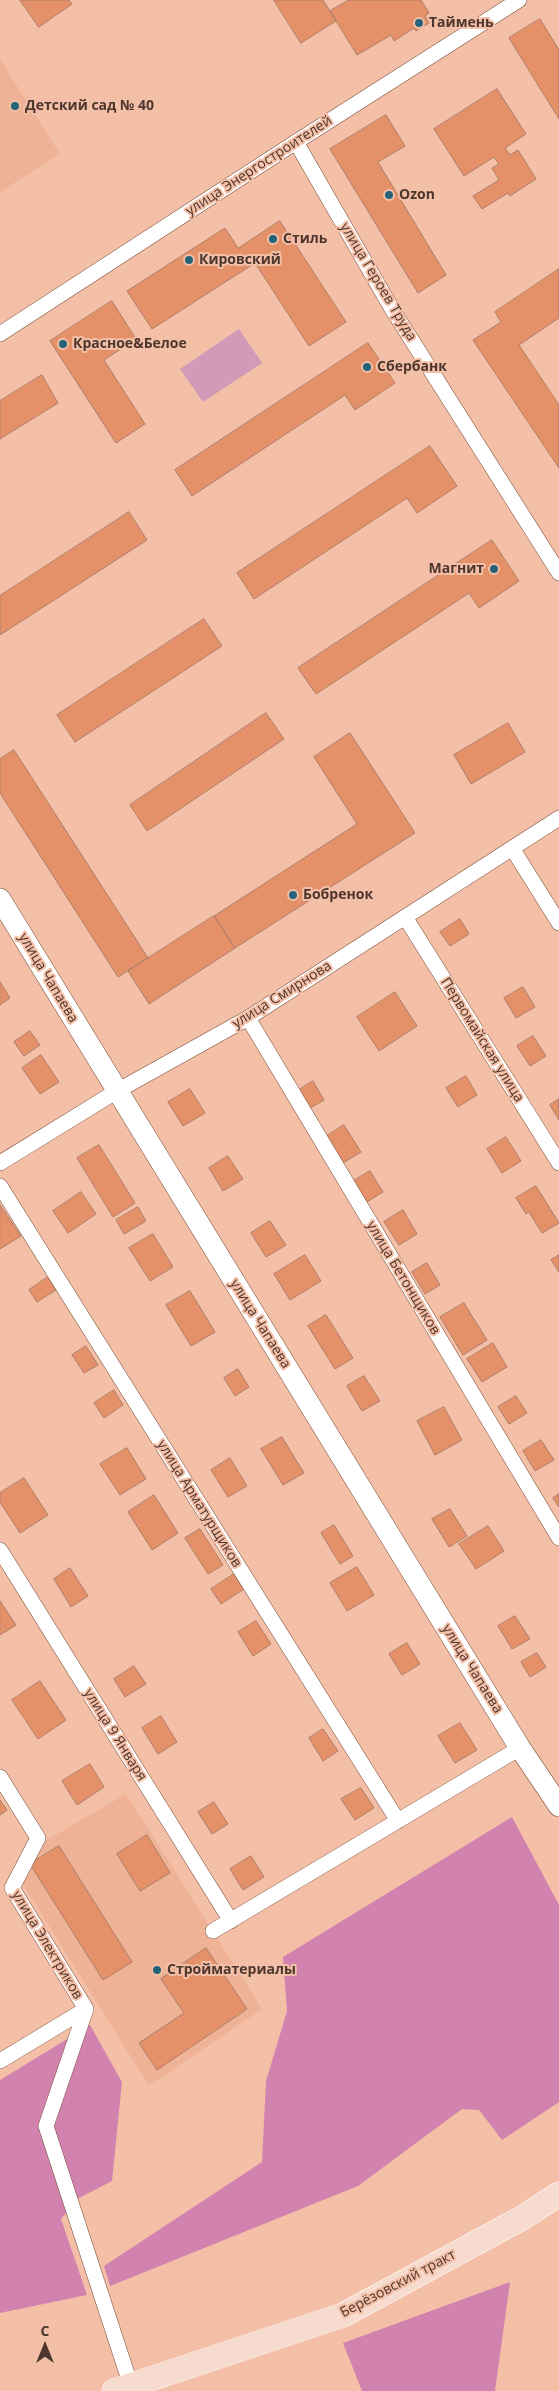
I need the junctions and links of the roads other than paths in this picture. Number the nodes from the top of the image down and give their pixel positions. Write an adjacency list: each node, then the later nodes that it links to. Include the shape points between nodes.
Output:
1 (519, 0): 2 (street, улица Энергостроителей)
2 (296, 142): 3 (street, улица Энергостроителей); 4 (street, улица Героев Труда, via 392,309)
3 (0, 334)
4 (559, 573)
5 (559, 818): 6 (street, улица Смирнова)
6 (512, 848): 8 (street, улица Смирнова); 9 (street)
7 (0, 899): 11 (street, улица Чапаева)
8 (405, 917): 10 (street, улица Смирнова); 13 (street, Первомайская улица)
9 (559, 924)
10 (248, 1018): 11 (street, улица Смирнова); 15 (street, улица Бетонщиков)
11 (117, 1091): 12 (street, улица Смирнова); 17 (street, улица Чапаева)
12 (0, 1163)
13 (559, 1163)
14 (0, 1186): 20 (street, улица Арматурщиков)
15 (559, 1538)
16 (0, 1550): 21 (street, улица 9 Января)
17 (520, 1748): 19 (street, улица Чапаева); 20 (street)
18 (0, 1777): 23 (street, улица Электриков, via 38,1838 12,1888)
19 (559, 1806)
20 (398, 1821): 21 (street)
21 (231, 1920): 22 (street)
22 (212, 1931)
23 (86, 2009): 24 (street); 26 (street, via 46,2126)
24 (0, 2061)
25 (559, 2194): 26 (main road, Берёзовский тракт, via 522,2218 343,2315)
26 (123, 2388)

